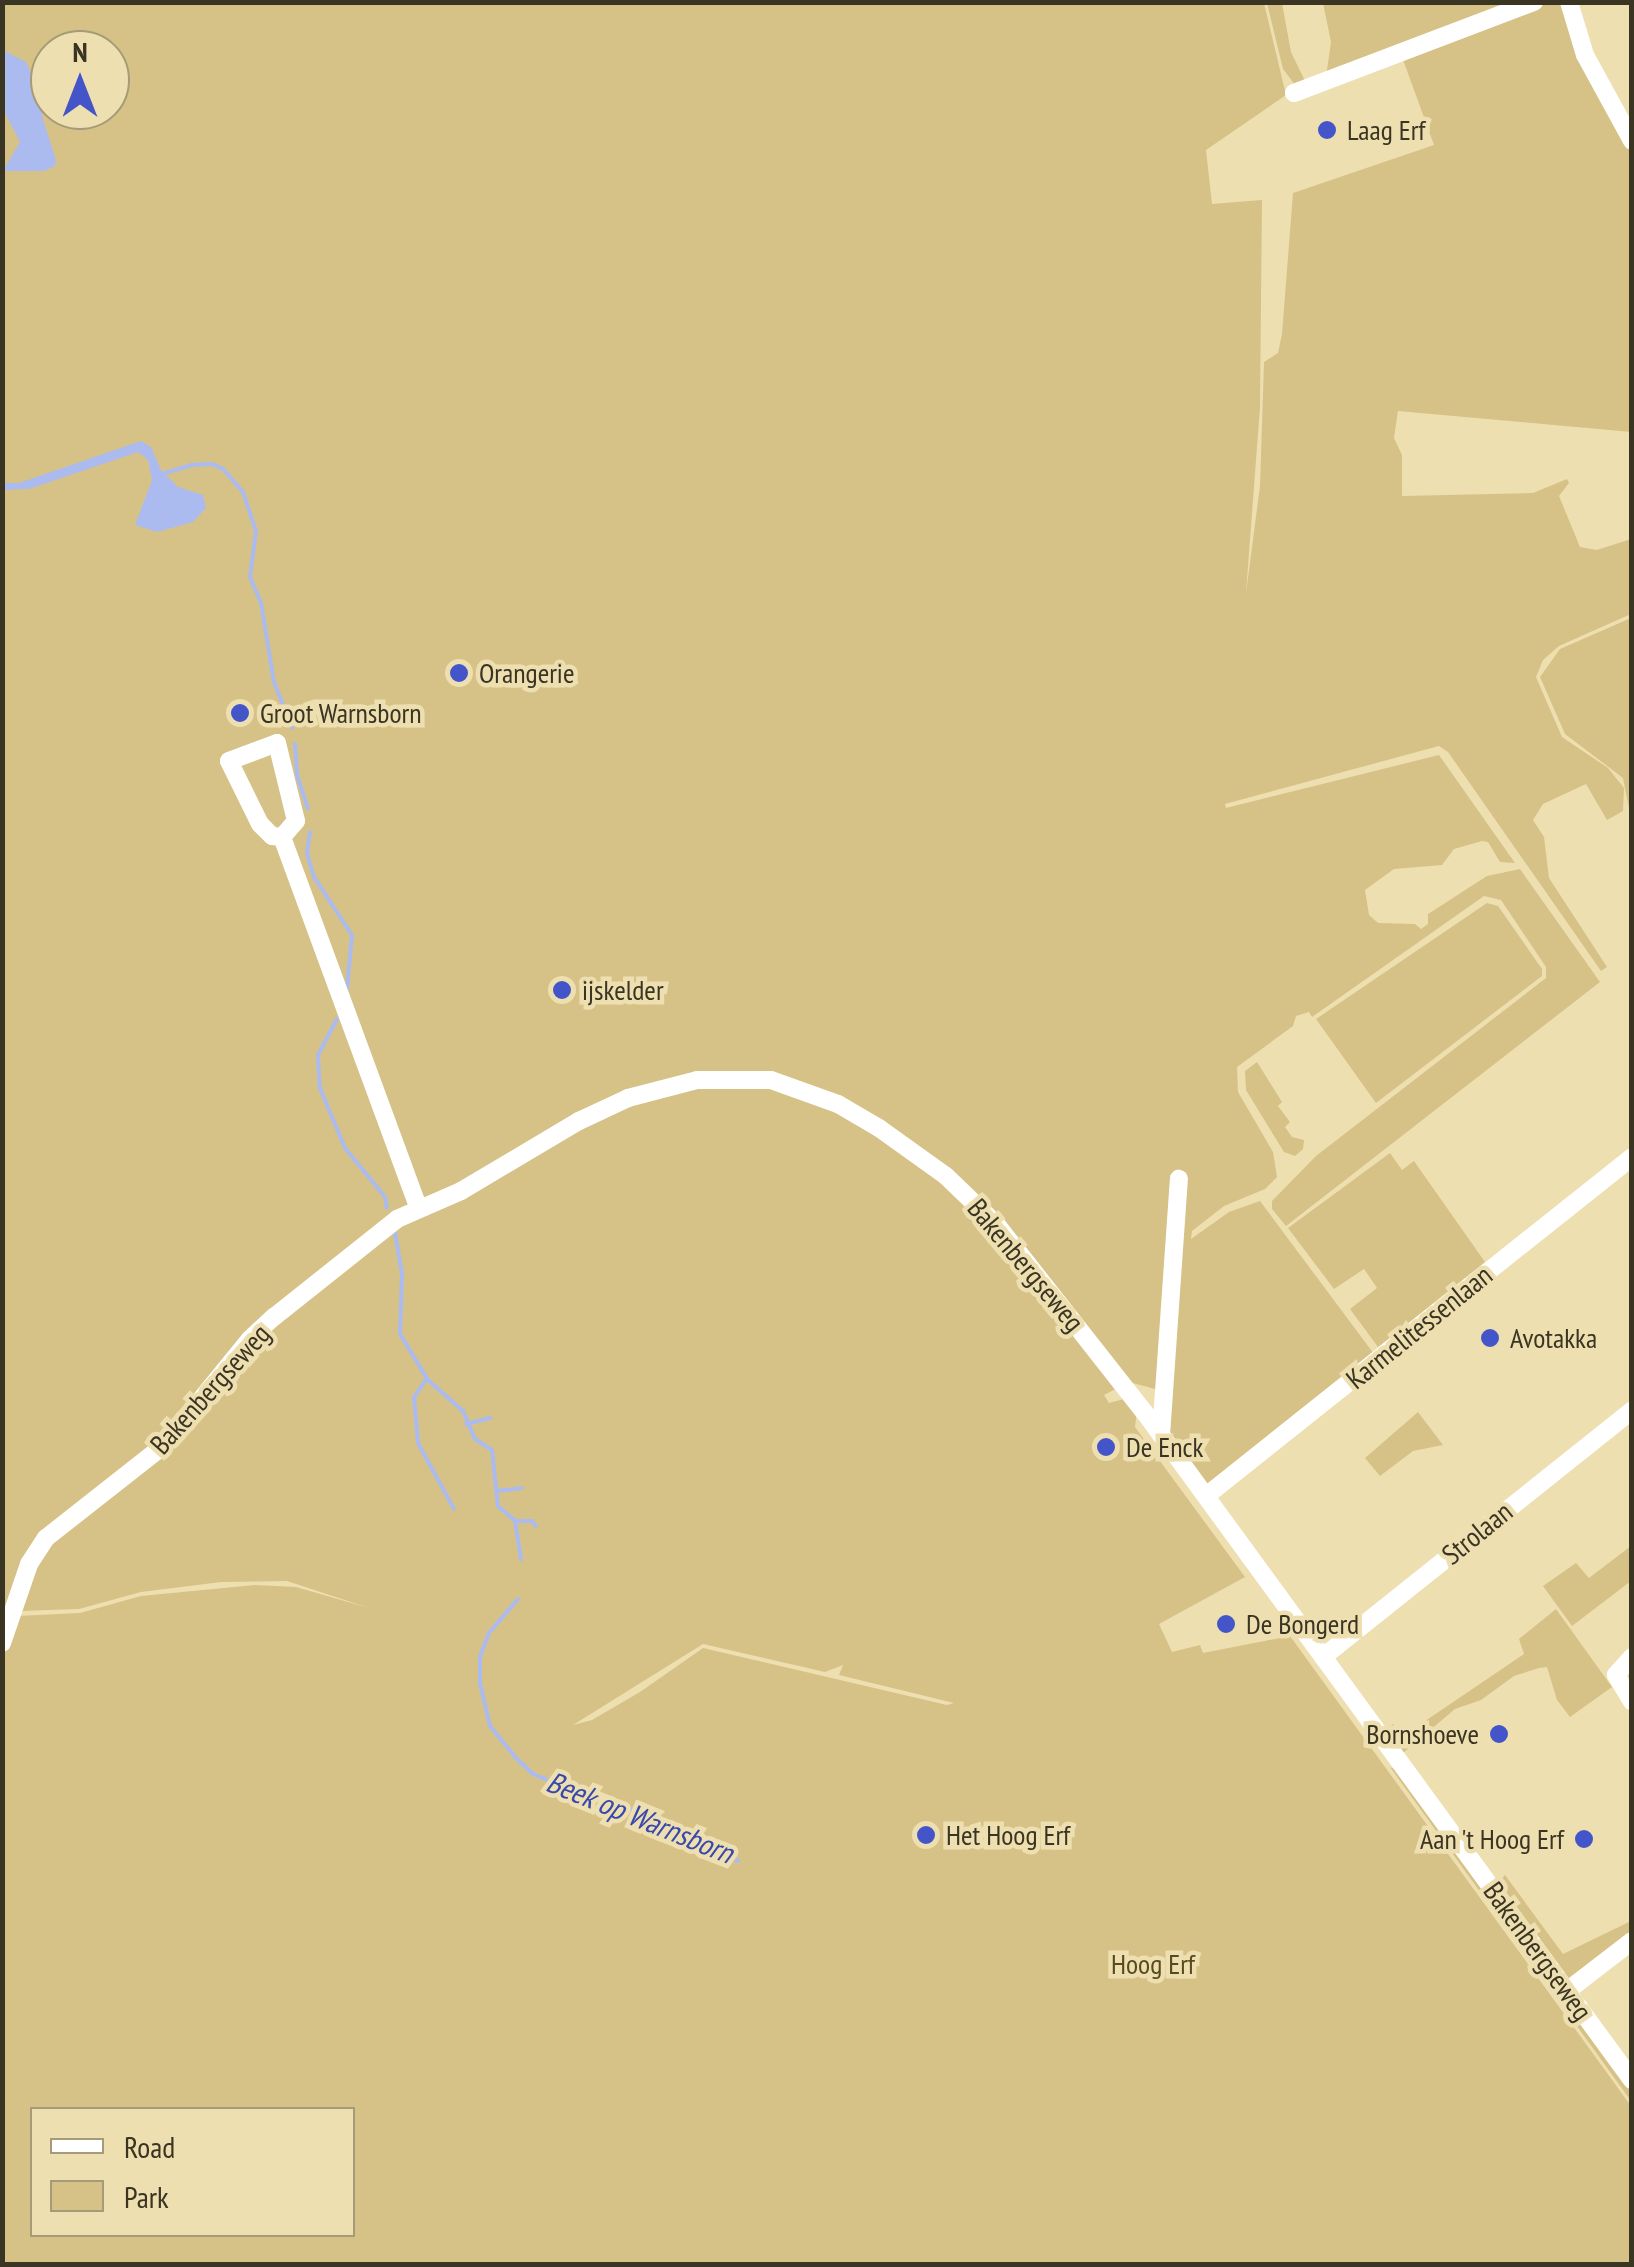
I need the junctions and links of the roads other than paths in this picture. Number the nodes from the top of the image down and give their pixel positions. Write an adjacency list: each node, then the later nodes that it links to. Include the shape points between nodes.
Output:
1 (1534, 2): 3 (street)
2 (1569, 2): 4 (street, via 1585,55)
3 (1294, 94)
4 (1632, 140)
5 (282, 836): 5 (street, via 296,821 277,743 229,760 260,824); 8 (street)
6 (1632, 1157): 13 (street, Karmelitessenlaan)
7 (1179, 1179): 9 (street)
8 (418, 1208): 10 (street, Bakenbergseweg, via 628,1098 697,1080 770,1080 838,1104 946,1176 1041,1276); 14 (street, Bakenbergseweg, via 274,1317 162,1446 46,1538 29,1564)
9 (1164, 1390): 10 (street, via 1144,1386); 12 (street)
10 (1128, 1392): 12 (street, Bakenbergseweg)
11 (1632, 1410): 15 (street, Strolaan)
12 (1161, 1435): 13 (street, Bakenbergseweg)
13 (1206, 1496): 15 (street, Bakenbergseweg)
14 (2, 1643)
15 (1324, 1657): 19 (street, Bakenbergseweg)
16 (1632, 1657): 17 (street, via 1616,1675)
17 (1632, 1702)
18 (1632, 1942): 19 (street)
19 (1567, 1991): 20 (street, Bakenbergseweg)
20 (1632, 2080)

